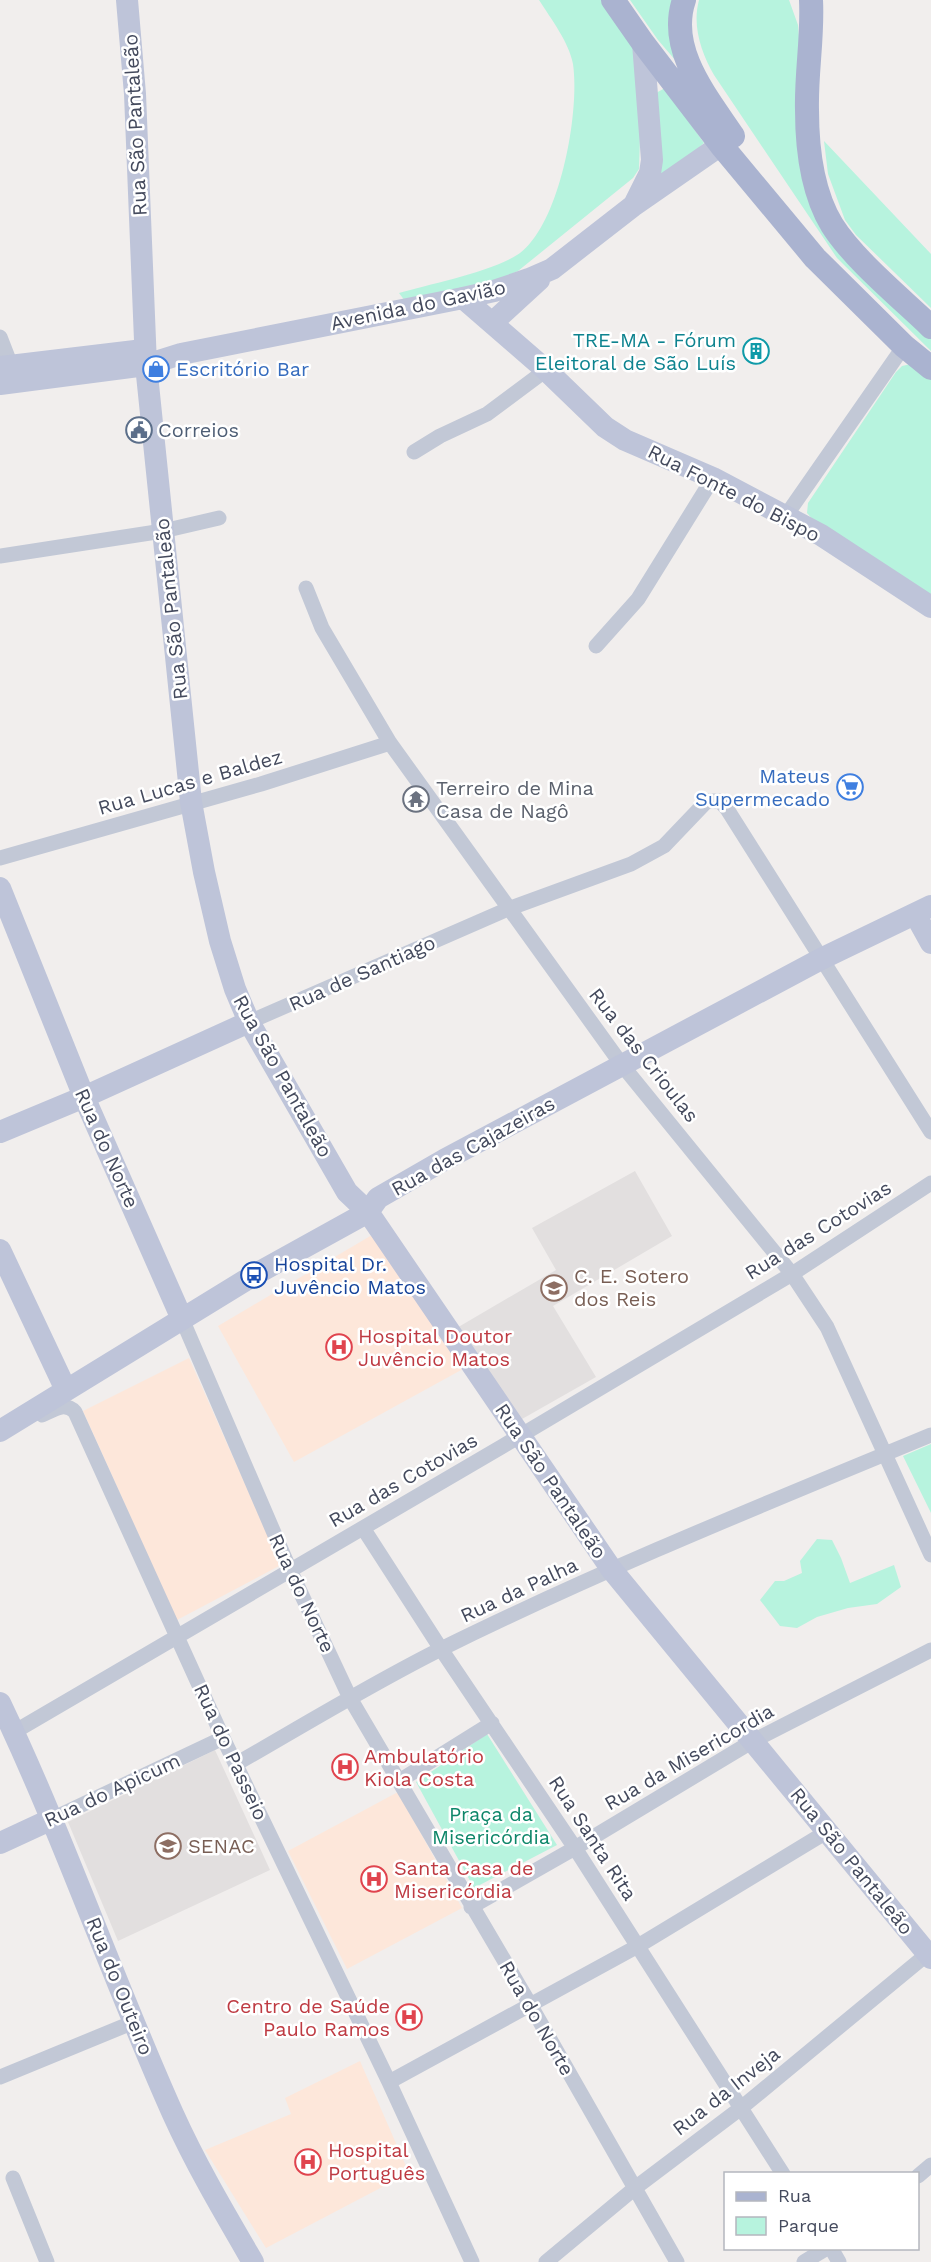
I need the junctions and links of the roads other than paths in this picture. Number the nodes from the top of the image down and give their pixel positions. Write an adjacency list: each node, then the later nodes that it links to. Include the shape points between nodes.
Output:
1 (127, 0): 17 (street, Rua São Pantaleão)
2 (613, 0): 7 (main road)
3 (684, 0): 10 (main road, via 680,29 690,68)
4 (804, 0): 6 (main road)
5 (811, 0): 6 (main road)
6 (811, 40): 14 (main road, via 808,135 824,211 852,251)
7 (643, 43): 8 (main road); 9 (street, Avenida do Gavião, via 652,160 645,185)
8 (721, 145): 9 (street, Avenida do Gavião); 10 (main road)
9 (633, 206): 11 (street, Avenida do Gavião)
10 (795, 233): 16 (main road, via 815,258)
11 (552, 269): 12 (street, Avenida do Gavião, via 513,285); 13 (street)
12 (463, 298): 13 (street, Rua Fonte do Bispo); 17 (street, Avenida do Gavião, via 181,354)
13 (492, 323): 19 (street, Rua Fonte do Bispo)
14 (931, 327)
15 (0, 337): 20 (street)
16 (904, 345): 18 (main road); 23 (street)
17 (146, 357): 20 (street, Avenida do Gavião); 25 (street, Rua São Pantaleão)
18 (931, 368)
19 (546, 370): 21 (street, via 487,414); 22 (street, Rua Fonte do Bispo, via 576,401 625,440)
20 (7, 375)
21 (414, 452)
22 (713, 478): 23 (street, Rua Fonte do Bispo); 29 (street, via 638,599)
23 (786, 517): 28 (street, Rua Fonte do Bispo)
24 (219, 518): 25 (street)
25 (163, 531): 26 (street); 31 (street, Rua São Pantaleão)
26 (0, 556)
27 (306, 588): 30 (street, Rua das Crioulas, via 322,628)
28 (931, 607)
29 (596, 646)
30 (390, 743): 31 (street, Rua Lucas e Baldez); 34 (street, Rua das Crioulas)
31 (191, 802): 32 (street, Rua Lucas e Baldez); 38 (street, Rua São Pantaleão, via 220,941)
32 (0, 858)
33 (0, 888): 40 (street, Rua do Norte)
34 (508, 909): 37 (street, Rua de Santiago, via 630,864 664,846 707,801 720,801); 38 (street, Rua de Santiago); 39 (street, Rua das Crioulas)
35 (923, 910): 36 (street); 37 (street, Rua das Cajazeiras)
36 (931, 943)
37 (821, 959): 39 (street, Rua das Cajazeiras); 42 (street)
38 (249, 1022): 40 (street, Rua de Santiago); 44 (street, Rua São Pantaleão, via 347,1192)
39 (622, 1065): 44 (street, Rua das Cajazeiras, via 434,1165 378,1198); 46 (street, Rua das Crioulas)
40 (84, 1097): 41 (street, Rua de Santiago); 47 (street, Rua do Norte)
41 (0, 1132)
42 (931, 1132)
43 (931, 1183): 46 (street, Rua das Cotovias)
44 (368, 1212): 47 (street, Rua das Cajazeiras); 51 (street, Rua São Pantaleão)
45 (1, 1257): 48 (street)
46 (792, 1274): 51 (street, Rua das Cotovias); 52 (street, Rua das Crioulas, via 827,1327)
47 (182, 1319): 48 (street, Rua das Cajazeiras); 55 (street, Rua do Norte)
48 (66, 1390): 49 (street, Rua das Cajazeiras)
49 (0, 1432): 57 (street, Rua do Passeio, via 61,1407 75,1412)
50 (931, 1435): 52 (street, Rua da Palha)
51 (520, 1436): 53 (street, Rua das Cotovias); 56 (street, Rua São Pantaleão)
52 (885, 1454): 54 (street, Rua das Crioulas); 56 (street, Rua da Palha)
53 (363, 1528): 55 (street, Rua das Cotovias); 58 (street, Rua Santa Rita)
54 (931, 1555)
55 (290, 1570): 57 (street, Rua das Cotovias); 60 (street, Rua do Norte)
56 (612, 1570): 58 (street, Rua da Palha); 65 (street, Rua São Pantaleão)
57 (178, 1637): 63 (street, Rua das Cotovias); 64 (street, Rua do Passeio)
58 (441, 1649): 60 (street, Rua da Palha); 62 (street, Rua Santa Rita)
59 (931, 1650): 65 (street, Rua da Misericordia)
60 (350, 1698): 66 (street, Rua da Palha); 67 (street, Rua do Norte)
61 (0, 1702): 63 (street, Rua do Outeiro)
62 (492, 1723): 67 (street); 71 (street, Rua Santa Rita)
63 (14, 1732): 68 (street, Rua do Outeiro)
64 (223, 1738): 66 (street, Rua do Passeio); 68 (street, Rua do Apicum)
65 (753, 1741): 69 (street, Rua São Pantaleão); 71 (street, Rua da Misericordia)
66 (236, 1764): 78 (street, Rua do Passeio)
67 (399, 1781): 72 (street, Rua do Norte)
68 (52, 1818): 70 (street, Rua do Apicum); 76 (street, Rua do Outeiro)
69 (828, 1831): 73 (street); 74 (street, Rua São Pantaleão)
70 (0, 1843)
71 (575, 1848): 72 (street, Rua da Misericordia); 73 (street, Rua Santa Rita)
72 (471, 1907): 75 (street, Rua do Norte)
73 (638, 1946): 75 (street); 79 (street, Rua Santa Rita)
74 (930, 1954): 79 (street, Rua da Inveja)
75 (531, 2006): 78 (street); 84 (street, Rua do Norte)
76 (134, 2022): 77 (street); 87 (street, Rua do Outeiro, via 188,2145)
77 (0, 2077)
78 (389, 2082): 88 (street, Rua do Passeio)
79 (741, 2108): 81 (street, Rua Santa Rita); 84 (street, Rua da Inveja)
80 (931, 2165): 82 (street)
81 (782, 2172)
82 (919, 2175)
83 (13, 2178): 86 (street)
84 (635, 2188): 89 (street, Rua da Inveja); 90 (street, Rua do Norte)
85 (825, 2250): 91 (street)
86 (47, 2262)
87 (253, 2262)
88 (472, 2262)
89 (546, 2262)
90 (677, 2262)
91 (804, 2262)

